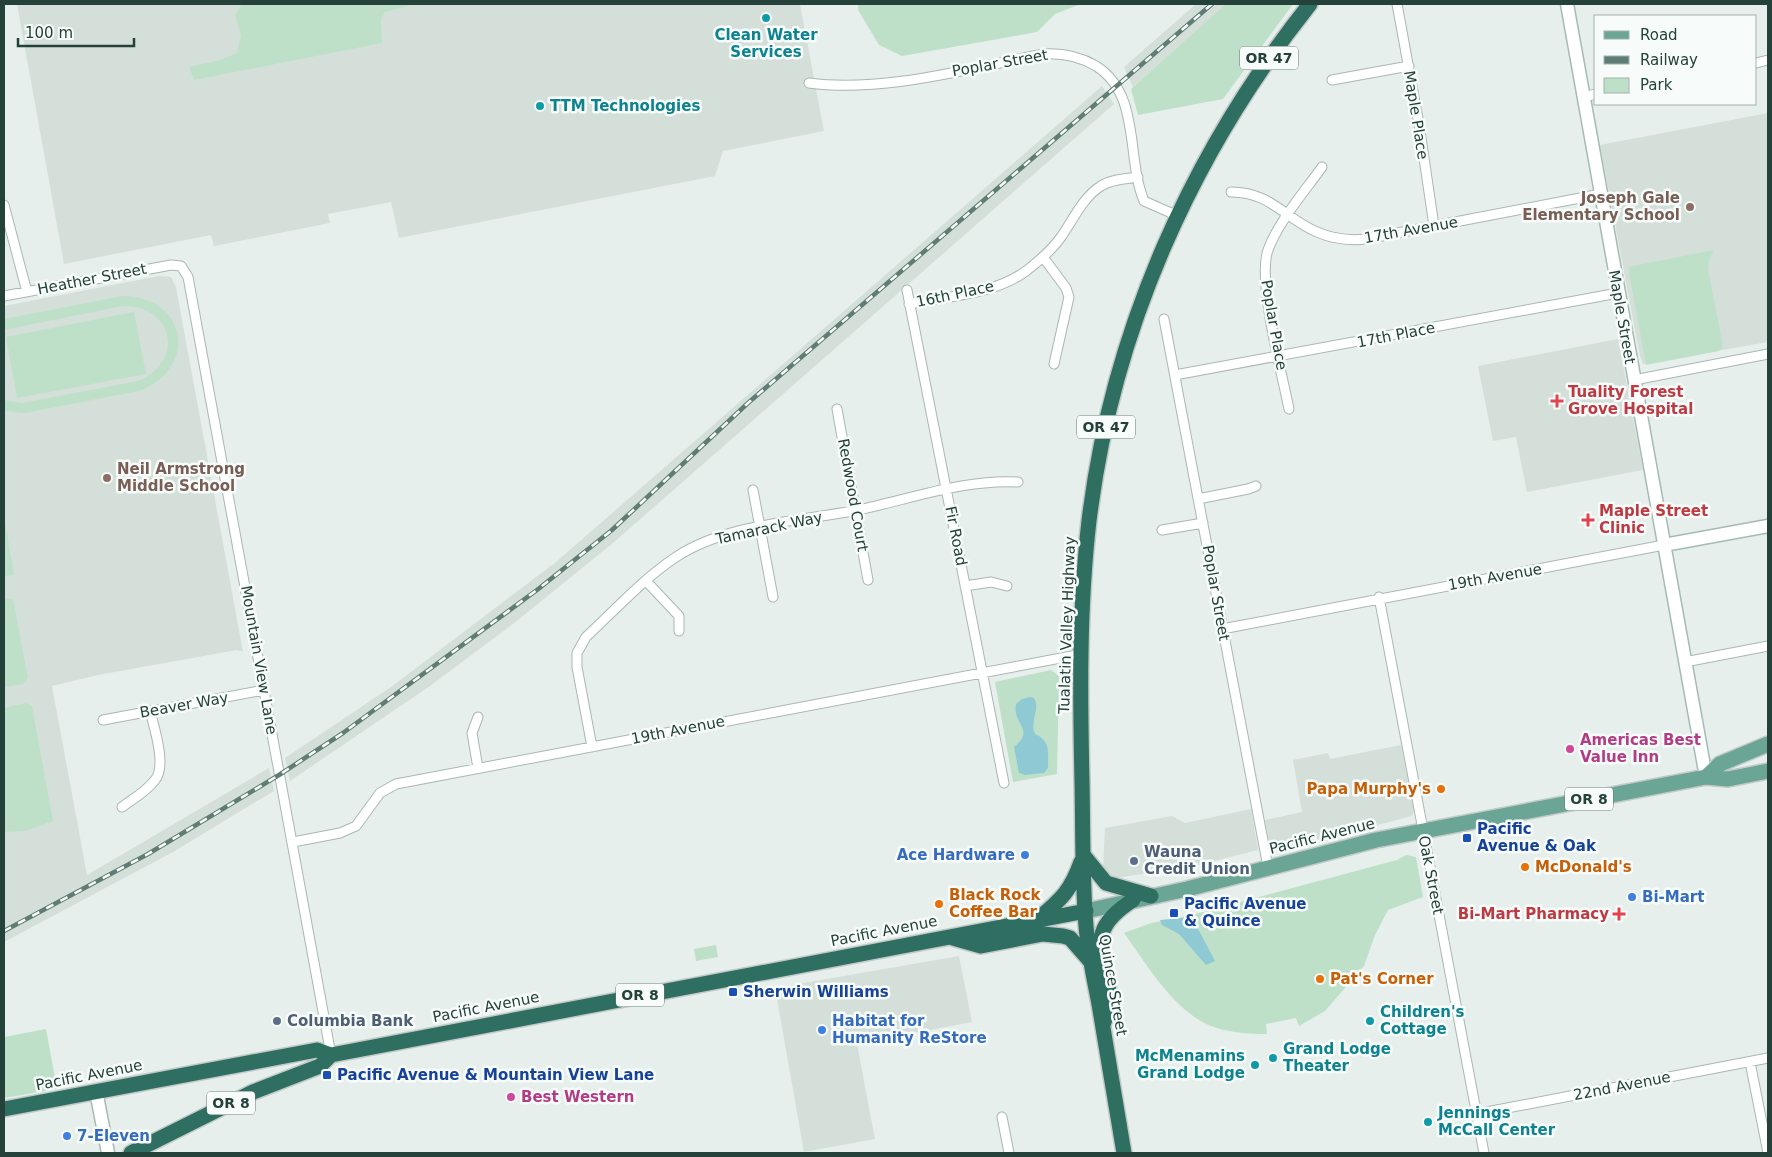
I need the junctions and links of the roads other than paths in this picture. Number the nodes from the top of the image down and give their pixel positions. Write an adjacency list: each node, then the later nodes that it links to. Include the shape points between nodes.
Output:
1 (1310, 4): 14 (highway, Tualatin Valley Highway / OR 47, via 1231,115)
2 (1397, 4): 4 (street, Maple Place)
3 (1567, 4): 7 (street, Maple Street)
4 (1409, 66): 5 (street); 15 (street, Maple Place)
5 (1332, 80)
6 (809, 83): 9 (street, Poplar Street, via 867,85 1044,54 1059,53 1080,58 1101,70 1120,94)
7 (1589, 96): 11 (street, Maple Street)
8 (1322, 167): 13 (street, Poplar Place)
9 (1138, 177): 14 (street, Poplar Street, via 1144,201); 16 (street, 16th Place, via 1108,183 1096,190)
10 (1231, 192): 13 (street, 17th Avenue, via 1260,196)
11 (1601, 194): 15 (street, 17th Avenue); 20 (street, Maple Street)
12 (4, 205): 19 (street)
13 (1289, 215): 15 (street, 17th Avenue, via 1315,232 1347,241); 25 (street, Poplar Place, via 1275,236 1265,266 1266,292)
14 (1178, 216): 51 (highway, Tualatin Valley Highway / OR 47, via 1138,314 1105,428 1089,520)
15 (1434, 226)
16 (1042, 257): 22 (street, 16th Place, via 1004,283 980,291); 26 (street, via 1066,288 1069,298)
17 (181, 266): 19 (street, Heather Street, via 171,265); 54 (street, Mountain View Lane, via 188,277)
18 (907, 290): 22 (street, Fir Road)
19 (27, 292): 21 (street, Heather Street)
20 (1618, 293): 25 (street, 17th Place); 28 (street, Maple Street)
21 (4, 296)
22 (909, 304): 33 (street, Fir Road)
23 (1164, 320): 27 (street, Poplar Street)
24 (1768, 354): 28 (street)
25 (1278, 356): 27 (street, 17th Place); 30 (street, Poplar Place)
26 (1054, 364)
27 (1175, 376): 35 (street, Poplar Street)
28 (1634, 380): 41 (street, Maple Street)
29 (837, 409): 36 (street, Redwood Court)
30 (1289, 409)
31 (1018, 482): 33 (street, Tamarack Way, via 1000,481)
32 (1256, 486): 35 (street)
33 (946, 489): 36 (street, Tamarack Way); 44 (street, Fir Road)
34 (753, 490): 39 (street)
35 (1198, 499): 37 (street, Poplar Street)
36 (855, 510): 39 (street, Tamarack Way); 42 (street, Redwood Court)
37 (1203, 522): 40 (street); 48 (street, Poplar Street)
38 (1768, 526): 41 (street, 19th Avenue)
39 (760, 528): 43 (street, Tamarack Way, via 703,543 676,557); 46 (street)
40 (1162, 530)
41 (1664, 545): 47 (street, 19th Avenue); 52 (street, Maple Street)
42 (868, 580)
43 (646, 582): 49 (street, via 678,616); 59 (street, Tamarack Way, via 586,637 577,653)
44 (965, 586): 45 (street, via 991,582); 53 (street, Fir Road)
45 (1007, 586)
46 (773, 597)
47 (1379, 597): 48 (street, 19th Avenue); 65 (street, Oak Street)
48 (1222, 629): 68 (street, Poplar Street)
49 (679, 631)
50 (1768, 646): 52 (street)
51 (1082, 654): 53 (street, 19th Avenue); 67 (highway, Tualatin Valley Highway / OR 47)
52 (1685, 662): 62 (street, Maple Street)
53 (982, 672): 59 (street, 19th Avenue); 63 (street, Fir Road)
54 (264, 690): 55 (street, Beaver Way); 66 (street, Mountain View Lane)
55 (150, 711): 57 (street, Beaver Way); 64 (street, via 158,741 160,768 157,779)
56 (478, 717): 60 (street, via 472,733)
57 (103, 720)
58 (1768, 744): 62 (main road, OR 8, via 1720,764)
59 (592, 747): 60 (street, 19th Avenue)
60 (478, 768): 66 (street, 19th Avenue, via 396,784 380,793 356,826 340,833)
61 (1768, 771): 62 (main road, Pacific Avenue / OR 8, via 1728,779)
62 (1706, 777): 65 (main road, Pacific Avenue / OR 8)
63 (1004, 783)
64 (122, 807)
65 (1422, 830): 68 (main road, Pacific Avenue / OR 8); 81 (street, Oak Street)
66 (293, 842): 76 (street, Mountain View Lane)
67 (1084, 856): 69 (highway, via 1106,883); 71 (highway, Tualatin Valley Highway / OR 47); 72 (highway, via 1064,897)
68 (1268, 867): 69 (main road, Pacific Avenue / OR 8)
69 (1151, 896): 70 (main road, Pacific Avenue / OR 8)
70 (1133, 900): 71 (main road, Pacific Avenue / OR 8); 75 (highway, via 1119,909 1103,930 1100,944 1110,1004)
71 (1086, 911): 72 (highway, Pacific Avenue / OR 8); 74 (highway, Quince Street / OR 47)
72 (1038, 919): 73 (highway, Pacific Avenue / OR 8)
73 (949, 937): 74 (highway, via 981,946 1043,934 1063,936 1070,938); 76 (highway, Pacific Avenue / OR 8)
74 (1092, 962): 75 (highway, Quince Street / OR 47)
75 (1102, 1026): 86 (highway, Quince Street / OR 47)
76 (331, 1055): 79 (highway, Pacific Avenue / OR 8, via 317,1050); 84 (highway, OR 8, via 320,1066 253,1092)
77 (1768, 1058): 78 (street, 22nd Avenue)
78 (1750, 1062): 81 (street, 22nd Avenue); 88 (street)
79 (96, 1091): 80 (highway, Pacific Avenue / OR 8); 83 (street)
80 (4, 1108)
81 (1476, 1114): 87 (street, Oak Street)
82 (1002, 1117): 85 (street)
83 (108, 1153)
84 (131, 1153)
85 (1009, 1153)
86 (1124, 1153)
87 (1484, 1153)
88 (1768, 1153)

